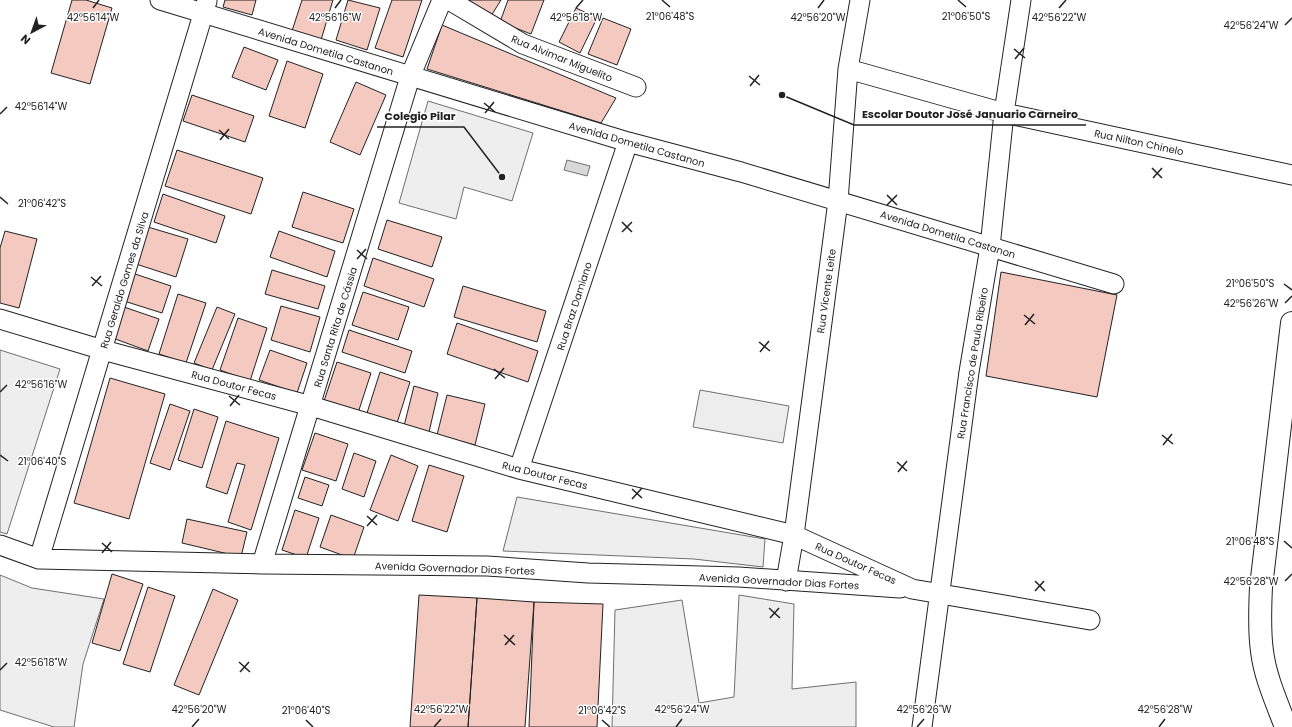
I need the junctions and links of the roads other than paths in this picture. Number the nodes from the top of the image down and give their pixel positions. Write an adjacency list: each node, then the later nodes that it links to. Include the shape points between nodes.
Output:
1 (160, 0): 6 (street, Avenida Dometila Castanon)
2 (442, 0): 8 (street, Rua Santa Rita de Cássia)
3 (449, 0): 9 (street, Rua Alvimar Miguelito, via 523,44)
4 (860, 0): 7 (street, Rua Vicente Leite)
5 (1021, 0): 10 (street, Rua Francisco de Paula Ribeiro)
6 (205, 6): 8 (street, Avenida Dometila Castanon); 18 (street, Rua Geraldo Gomes da Silva)
7 (848, 69): 10 (street, Rua Nilton Chinelo); 13 (street, Rua Vicente Leite)
8 (410, 77): 11 (street, Avenida Dometila Castanon); 19 (street, Rua Santa Rita de Cássia)
9 (636, 87)
10 (1004, 113): 12 (street, Rua Nilton Chinelo); 14 (street, Rua Francisco de Paula Ribeiro)
11 (628, 142): 13 (street, Avenida Dometila Castanon); 20 (street, Rua Braz Damiano)
12 (1292, 175)
13 (838, 201): 14 (street, Avenida Dometila Castanon); 21 (street, Rua Vicente Leite)
14 (990, 247): 15 (street, Avenida Dometila Castanon); 27 (street, Rua Francisco de Paula Ribeiro, via 969,372)
15 (1114, 284)
16 (0, 319): 18 (street, Rua Doutor Fecas)
17 (1292, 323): 30 (street, via 1261,587 1260,620 1262,652 1268,678)
18 (103, 350): 19 (street, Rua Doutor Fecas); 23 (street, Rua Geraldo Gomes da Silva)
19 (311, 406): 20 (street, Rua Doutor Fecas); 24 (street, Rua Santa Rita de Cássia)
20 (519, 470): 21 (street, Rua Doutor Fecas)
21 (794, 535): 25 (street, Rua Vicente Leite); 26 (street, Rua Doutor Fecas)
22 (0, 545): 23 (street, Avenida Governador Dias Fortes)
23 (39, 559): 24 (street, Avenida Governador Dias Fortes)
24 (262, 564): 25 (street, Avenida Governador Dias Fortes, via 487,566)
25 (786, 581): 26 (street, Avenida Governador Dias Fortes)
26 (912, 589): 27 (street, Rua Doutor Fecas)
27 (940, 594): 28 (street, Rua Doutor Fecas); 29 (street, Rua Francisco de Paula Ribeiro)
28 (1090, 620)
29 (922, 727)
30 (1286, 727)

